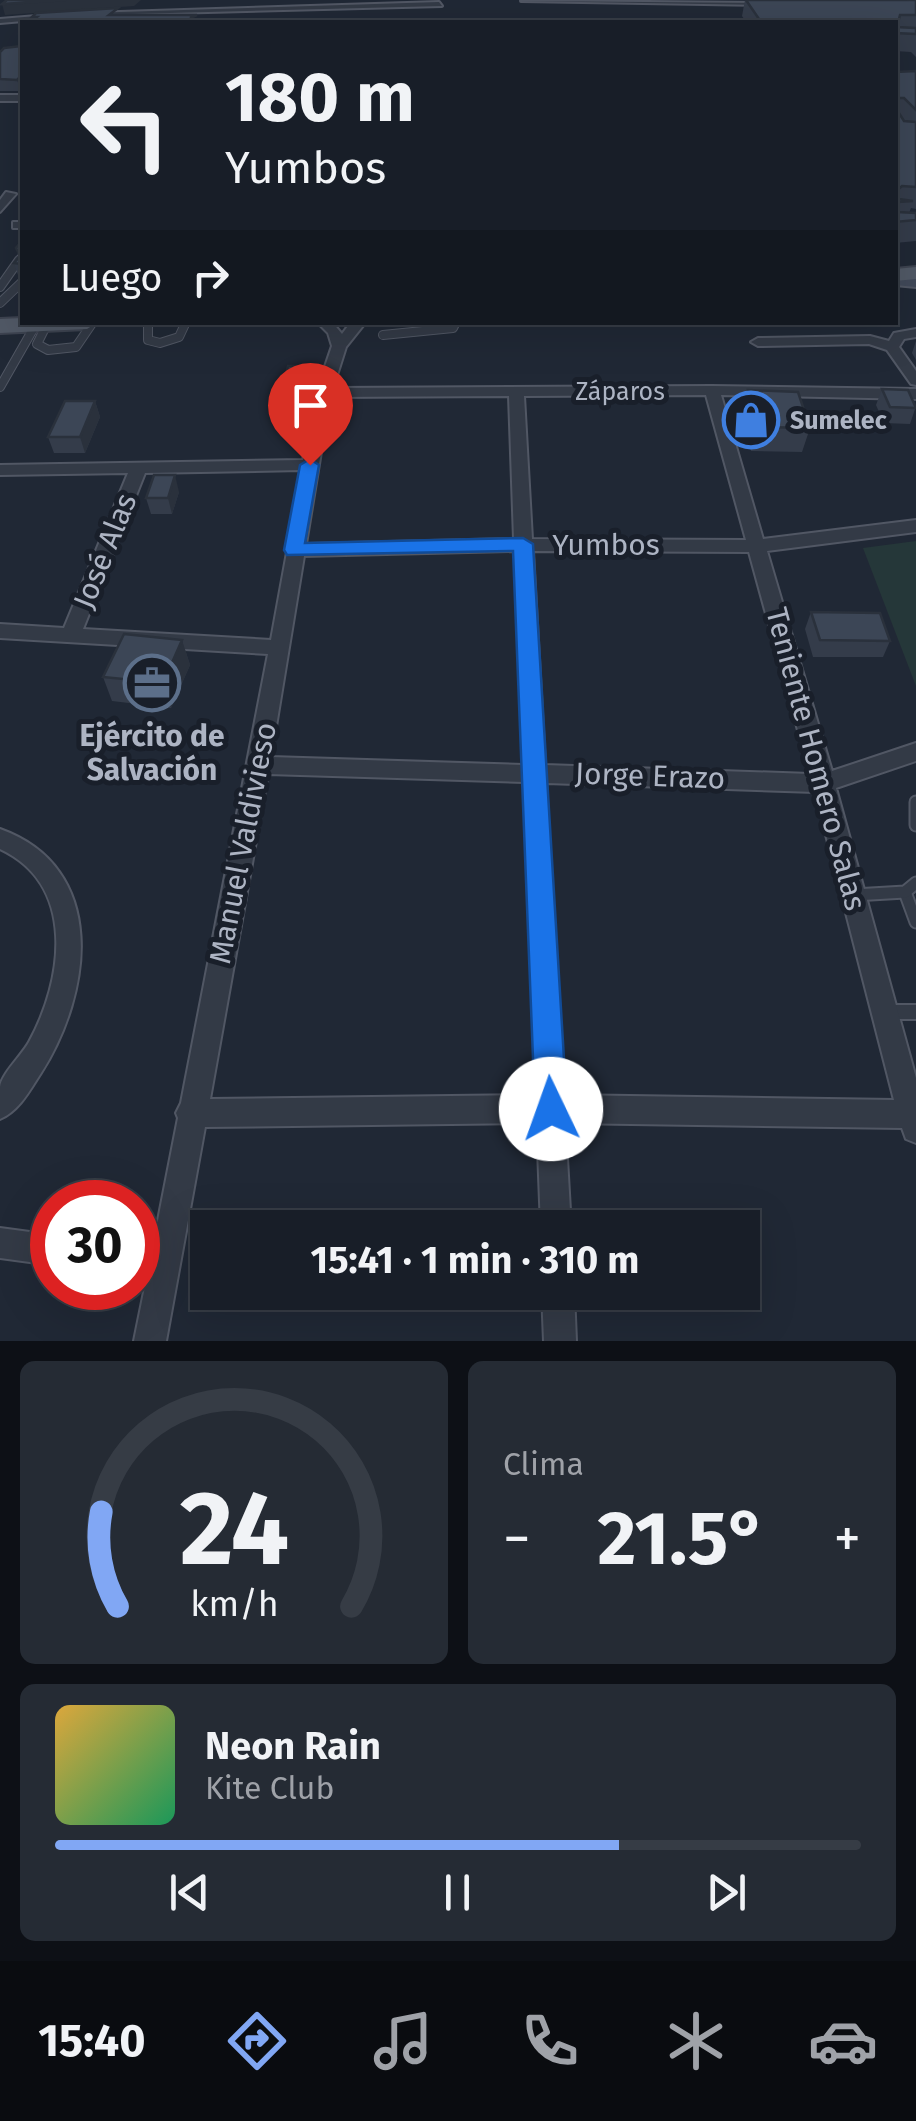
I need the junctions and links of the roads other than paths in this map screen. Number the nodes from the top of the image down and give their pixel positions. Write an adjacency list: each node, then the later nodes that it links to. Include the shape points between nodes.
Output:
1 (215, 0): 6 (street)
2 (525, 1): 3 (street)
3 (643, 2): 4 (street); 7 (street)
4 (777, 3)
5 (440, 4): 6 (street)
6 (206, 8): 8 (street); 9 (street)
7 (651, 16)
8 (201, 20)
9 (0, 21)
10 (3, 191): 11 (street)
11 (0, 208)
12 (20, 259): 13 (lane)
13 (0, 287)
14 (19, 309): 19 (main road); 27 (lane)
15 (148, 325): 16 (lane, via 148,340 160,343 180,338)
16 (185, 325)
17 (327, 325): 24 (street)
18 (356, 325): 24 (street, Manuel Valdivieso)
19 (0, 326)
20 (442, 327): 22 (lane)
21 (916, 333): 25 (street, via 900,336)
22 (383, 335)
23 (758, 342): 25 (street, via 870,340)
24 (338, 346): 30 (street, Manuel Valdivieso)
25 (892, 347): 26 (street)
26 (916, 382)
27 (0, 387)
28 (712, 390): 29 (street, Záparos); 31 (street, Záparos); 37 (street, Teniente Homero Salas)
29 (516, 392): 30 (street, Záparos); 36 (street)
30 (324, 393): 32 (street, Manuel Valdivieso)
31 (916, 394)
32 (310, 465): 33 (street); 38 (street, Manuel Valdivieso)
33 (140, 466): 34 (street); 40 (street, José Alas)
34 (0, 470)
35 (916, 526): 37 (street, Yumbos)
36 (523, 544): 37 (street, Yumbos); 38 (street, Yumbos); 44 (street)
37 (756, 546): 45 (street, Teniente Homero Salas)
38 (294, 550): 41 (street, Manuel Valdivieso)
39 (0, 630): 40 (street)
40 (70, 635): 41 (street)
41 (277, 647): 43 (street, Manuel Valdivieso)
42 (916, 752): 45 (street, Jorge Erazo)
43 (260, 765): 44 (street, Jorge Erazo); 57 (street, Manuel Valdivieso)
44 (532, 772): 45 (street, Jorge Erazo); 56 (street)
45 (824, 783): 51 (street, Teniente Homero Salas)
46 (916, 802): 47 (lane)
47 (916, 825)
48 (0, 840): 55 (street, via 36,858 57,888 69,930 68,971 49,1032)
49 (916, 883): 50 (lane)
50 (904, 892): 51 (lane); 52 (lane)
51 (854, 895): 53 (street, Teniente Homero Salas)
52 (916, 922)
53 (885, 1012): 54 (lane); 58 (street, Teniente Homero Salas)
54 (916, 1012)
55 (0, 1105)
56 (551, 1109): 57 (street); 58 (street); 59 (street)
57 (190, 1114): 60 (street, Manuel Valdivieso)
58 (914, 1122)
59 (555, 1210)
60 (160, 1227)
61 (0, 1243): 62 (street)
62 (30, 1247)
63 (150, 1310): 65 (street, Manuel Valdivieso)
64 (559, 1310): 66 (street)
65 (150, 1341)
66 (560, 1341)

